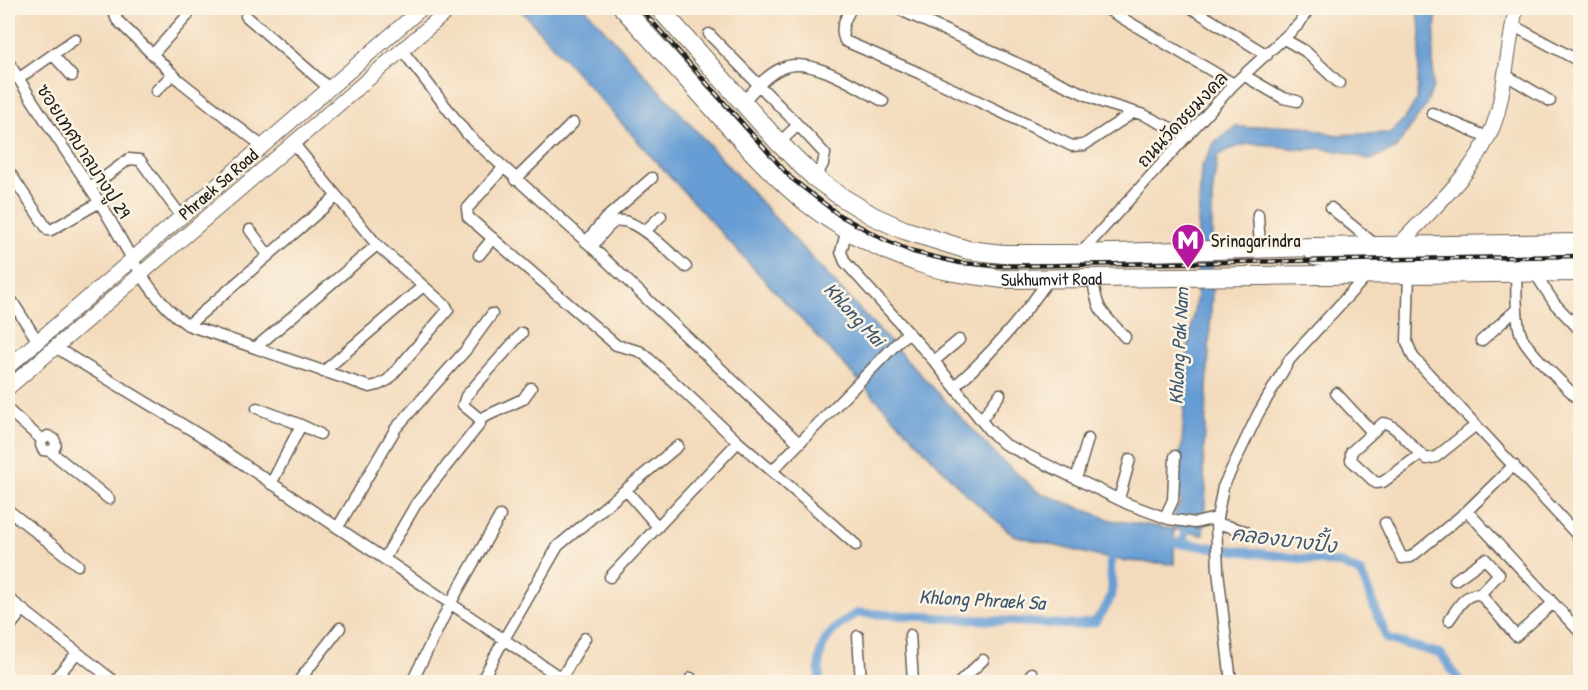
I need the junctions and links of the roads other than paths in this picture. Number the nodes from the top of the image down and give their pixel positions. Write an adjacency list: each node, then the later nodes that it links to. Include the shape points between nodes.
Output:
1 (122, 8): 19 (street, via 115,18)
2 (422, 8): 32 (main road, Phraek Sa Road)
3 (451, 8): 18 (main road, Phraek Sa Road)
4 (623, 8): 60 (highway, Sukhumvit Road, via 773,174)
5 (659, 8): 37 (highway, Sukhumvit Road)
6 (851, 8): 38 (street, via 842,25 845,41 1072,146 1084,145)
7 (896, 8): 38 (street, via 1104,103)
8 (1105, 8): 30 (street)
9 (1309, 8): 17 (street, ถนนวัดชยมงคล)
10 (1516, 8): 14 (main road)
11 (1193, 9): 21 (street)
12 (188, 15): 19 (street)
13 (246, 16): 32 (street)
14 (1512, 25): 23 (street); 25 (main road)
15 (709, 34): 31 (street)
16 (75, 39): 20 (street)
17 (1284, 39): 21 (street, ถนนวัดชยมงคล); 29 (street, via 1305,51)
18 (402, 50): 44 (main road, Phraek Sa Road); 47 (street, via 467,134)
19 (153, 54): 24 (street)
20 (53, 55): 26 (street); 28 (street)
21 (1267, 55): 27 (street, ถนนวัดชยมงคล)
22 (8, 61): 28 (street, ซอยเทศบาลบางปู 29)
23 (1580, 61)
24 (173, 74): 33 (street); 46 (street)
25 (1504, 74): 36 (street); 43 (main road, via 1498,112)
26 (72, 76)
27 (1245, 76): 30 (street, ถนนวัดชยมงคล); 35 (street)
28 (18, 79): 52 (street, ซอยเทศบาลบางปู 29)
29 (1339, 83)
30 (1234, 84): 42 (street, ถนนวัดชยมงคล)
31 (758, 86): 34 (street, via 780,68 807,65); 37 (street); 41 (street)
32 (329, 88): 46 (main road, Phraek Sa Road)
33 (156, 91)
34 (883, 101)
35 (1297, 101)
36 (1550, 101)
37 (743, 102): 45 (highway, Sukhumvit Road)
38 (1134, 112): 42 (street)
39 (1432, 113): 43 (street)
40 (573, 123): 51 (street)
41 (798, 125): 45 (street); 50 (street, via 825,154)
42 (1187, 136): 68 (street, ถนนวัดชยมงคล)
43 (1487, 137): 66 (main road, via 1461,177)
44 (293, 143): 53 (street); 78 (main road, Phraek Sa Road)
45 (778, 143): 50 (highway, Sukhumvit Road)
46 (262, 146): 57 (main road, Phraek Sa Road)
47 (502, 168): 51 (street); 62 (street, via 466,213)
48 (8, 170): 54 (street, via 48,230)
49 (652, 178): 65 (street, via 605,219)
50 (814, 178): 68 (highway, Sukhumvit Road, via 873,216 936,242 1003,254)
51 (515, 180): 65 (street)
52 (90, 188): 54 (street, ซอยเทศบาลบางปู 29); 57 (street, via 129,159 140,160)
53 (336, 197): 64 (street); 69 (street)
54 (100, 202): 72 (street, ซอยเทศบาลบางปู 29)
55 (1331, 208): 73 (street)
56 (1258, 214): 67 (street)
57 (181, 216): 72 (main road, Phraek Sa Road)
58 (661, 216): 61 (street)
59 (250, 230): 69 (street)
60 (847, 230): 79 (highway, Sukhumvit Road, via 915,262 950,272 1003,279); 87 (street, via 842,257)
61 (645, 231): 65 (street, via 618,221); 74 (street)
62 (493, 238): 70 (street); 113 (street, via 616,345 645,355)
63 (1581, 243): 66 (highway, Sukhumvit Road)
64 (376, 245): 81 (street); 94 (street)
65 (589, 245): 114 (street)
66 (1398, 246): 73 (highway, Sukhumvit Road)
67 (1252, 249): 68 (highway, Sukhumvit Road); 73 (highway, Sukhumvit Road, via 1278,248)
68 (1080, 254)
69 (267, 255): 85 (street)
70 (479, 255)
71 (1581, 256): 73 (highway)
72 (132, 259): 78 (street, ซอยเทศบาลบางปู 29); 90 (main road, Phraek Sa Road)
73 (1374, 260): 77 (highway, Sukhumvit Road); 80 (highway, Sukhumvit Road, via 1243,276); 130 (street, via 1290,359 1223,487)
74 (686, 267)
75 (1525, 272): 76 (highway, Sukhumvit Road); 77 (highway, Sukhumvit Road); 83 (street); 86 (street)
76 (1581, 272)
77 (1409, 273): 109 (street, via 1409,349)
78 (140, 274): 85 (street, ซอยเทศบาลบางปู 29); 93 (main road, Phraek Sa Road)
79 (1050, 278): 80 (highway, Sukhumvit Road); 98 (street, via 1030,306)
80 (1093, 278): 89 (street, via 1100,310)
81 (422, 287): 97 (street); 97 (street, via 446,306 447,314 388,380 370,387)
82 (8, 295): 90 (street)
83 (1517, 309): 92 (street); 103 (street, via 1520,334 1527,345)
84 (492, 314): 132 (street, via 465,351 396,428)
85 (188, 325): 94 (street)
86 (1581, 330)
87 (908, 332): 95 (street); 114 (street)
88 (522, 333): 106 (street, via 463,401)
89 (1125, 337)
90 (38, 340): 96 (main road, Phraek Sa Road)
91 (959, 340): 95 (street)
92 (1481, 340)
93 (55, 346): 99 (main road, Phraek Sa Road); 122 (street)
94 (255, 348): 97 (street)
95 (934, 361): 98 (street)
96 (8, 367)
97 (322, 372)
98 (955, 386): 107 (street)
99 (8, 388)
100 (531, 388): 106 (street, via 523,399)
101 (1336, 393): 110 (street)
102 (999, 394): 107 (street)
103 (1581, 401)
104 (256, 408): 108 (street)
105 (8, 410): 124 (street, via 42,440 43,450 51,451)
106 (480, 419): 137 (street, via 480,424 416,504)
107 (981, 420): 121 (street, via 1004,444)
108 (301, 425): 111 (street); 122 (street)
109 (1476, 425): 116 (street, via 1436,457 1427,459); 119 (street)
110 (1372, 432): 116 (street, via 1387,422); 116 (street, via 1350,455 1376,483)
111 (320, 434)
112 (1088, 439): 121 (street)
113 (738, 442): 120 (street); 133 (street)
114 (799, 443): 120 (street)
115 (678, 446): 123 (street)
116 (1420, 455)
117 (1175, 456): 129 (street, via 1173,500)
118 (1130, 459): 125 (street)
119 (1514, 465): 127 (street); 135 (street)
120 (772, 471): 136 (street)
121 (1076, 479): 125 (street)
122 (271, 484): 132 (street)
123 (626, 490): 133 (street); 153 (street, via 558,546)
124 (109, 499)
125 (1119, 499): 129 (street)
126 (8, 510): 138 (street)
127 (1467, 511): 131 (street, via 1406,559 1398,553); 143 (street)
128 (500, 516): 144 (street)
129 (1167, 518): 130 (street)
130 (1214, 522): 134 (street); 165 (street)
131 (1385, 523)
132 (338, 527): 137 (street)
133 (658, 527): 139 (street)
134 (1245, 531)
135 (1581, 538)
136 (856, 545)
137 (384, 559): 144 (street)
138 (78, 565)
139 (610, 577)
140 (1455, 580): 141 (street, via 1485,559 1499,574)
141 (1480, 594): 143 (street, via 1516,636); 146 (street, via 1465,598)
142 (8, 598): 145 (street)
143 (1553, 603): 149 (street)
144 (450, 604): 153 (street); 160 (street)
145 (23, 610): 148 (street); 154 (street)
146 (1449, 620)
147 (340, 628): 159 (street)
148 (8, 629)
149 (1581, 632)
150 (910, 635): 163 (street)
151 (858, 636): 162 (street)
152 (585, 638): 156 (street)
153 (503, 641): 156 (street); 161 (street)
154 (77, 653): 157 (street); 158 (street)
155 (983, 660): 164 (street)
156 (564, 681)
157 (52, 682)
158 (115, 682)
159 (298, 682)
160 (412, 682)
161 (481, 682)
162 (861, 682)
163 (913, 682)
164 (960, 682)
165 (1231, 682)

